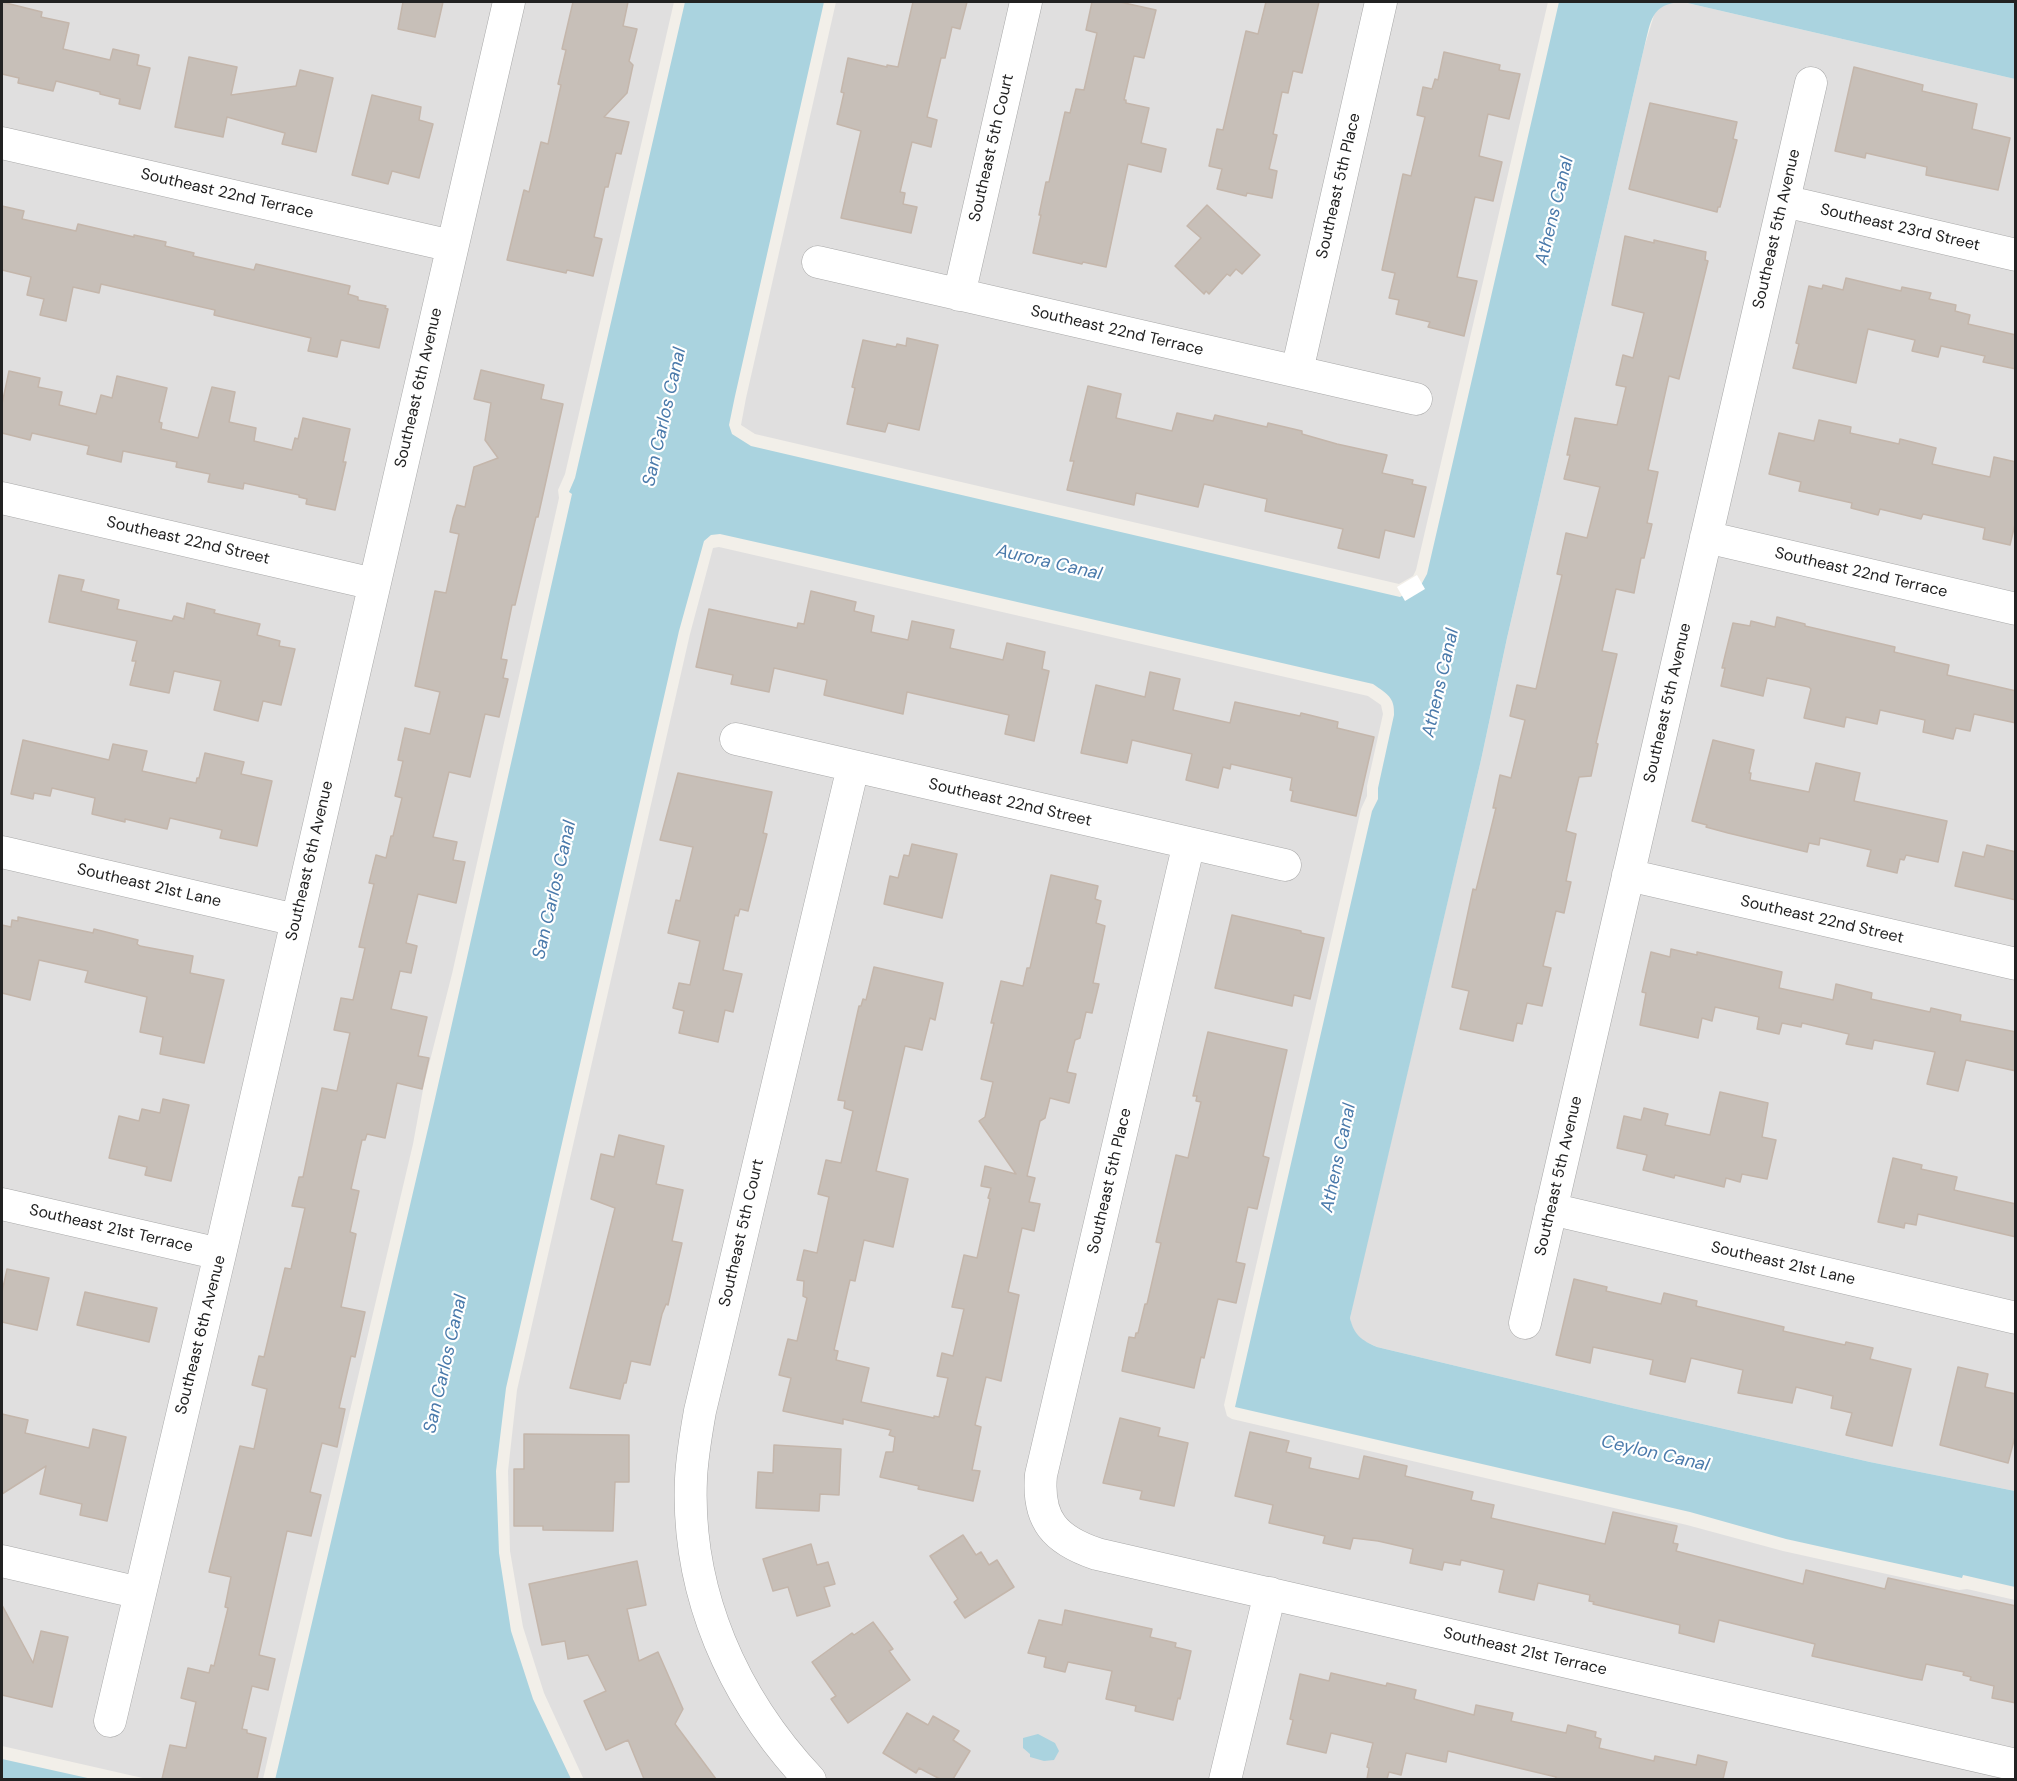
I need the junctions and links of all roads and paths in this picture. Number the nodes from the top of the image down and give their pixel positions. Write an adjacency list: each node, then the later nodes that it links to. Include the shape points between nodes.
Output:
1 (509, 2): 7 (street, Southeast 6th Avenue)
2 (1026, 2): 10 (street, Southeast 5th Court)
3 (1381, 2): 11 (street, Southeast 5th Place)
4 (1811, 83): 6 (street, Southeast 5th Avenue)
5 (2, 143): 7 (street, Southeast 22nd Terrace)
6 (1784, 201): 8 (street, Southeast 23rd Street); 14 (street, Southeast 5th Avenue)
7 (452, 246): 15 (street, Southeast 6th Avenue)
8 (2016, 255)
9 (818, 262): 10 (street, Southeast 22nd Terrace)
10 (959, 296): 11 (street, Southeast 22nd Terrace)
11 (1297, 371): 12 (street, Southeast 22nd Terrace)
12 (1416, 399)
13 (2, 498): 15 (street, Southeast 22nd Street)
14 (1706, 537): 16 (street, Southeast 22nd Terrace); 22 (street, Southeast 5th Avenue)
15 (374, 584): 23 (street, Southeast 6th Avenue)
16 (2016, 609)
17 (736, 739): 18 (street, Southeast 22nd Street)
18 (853, 767): 19 (street, Southeast 22nd Street); 36 (street, Southeast 5th Court, via 702,1401 691,1497 696,1562 712,1625 746,1696 767,1729)
19 (1189, 843): 21 (street, Southeast 22nd Street); 30 (street, Southeast 5th Place, via 1041,1475 1041,1504)
20 (2, 852): 23 (street, Southeast 21st Lane)
21 (1285, 865)
22 (1628, 875): 24 (street, Southeast 22nd Street); 26 (street, Southeast 5th Avenue)
23 (296, 920): 27 (street, Southeast 6th Avenue)
24 (2016, 964)
25 (2, 1204): 27 (street, Southeast 21st Terrace)
26 (1551, 1209): 28 (street, Southeast 21st Lane); 29 (street, Southeast 5th Avenue)
27 (220, 1254): 32 (street, Southeast 6th Avenue)
28 (2016, 1318)
29 (1525, 1323)
30 (1047, 1518): 33 (street, Southeast 21st Terrace, via 1055,1531 1079,1548)
31 (2, 1561): 32 (street)
32 (140, 1593): 34 (street, Southeast 6th Avenue)
33 (1270, 1593): 35 (street, Southeast 21st Terrace); 37 (street)
34 (110, 1721)
35 (2016, 1766)
36 (810, 1779)
37 (1225, 1779)

